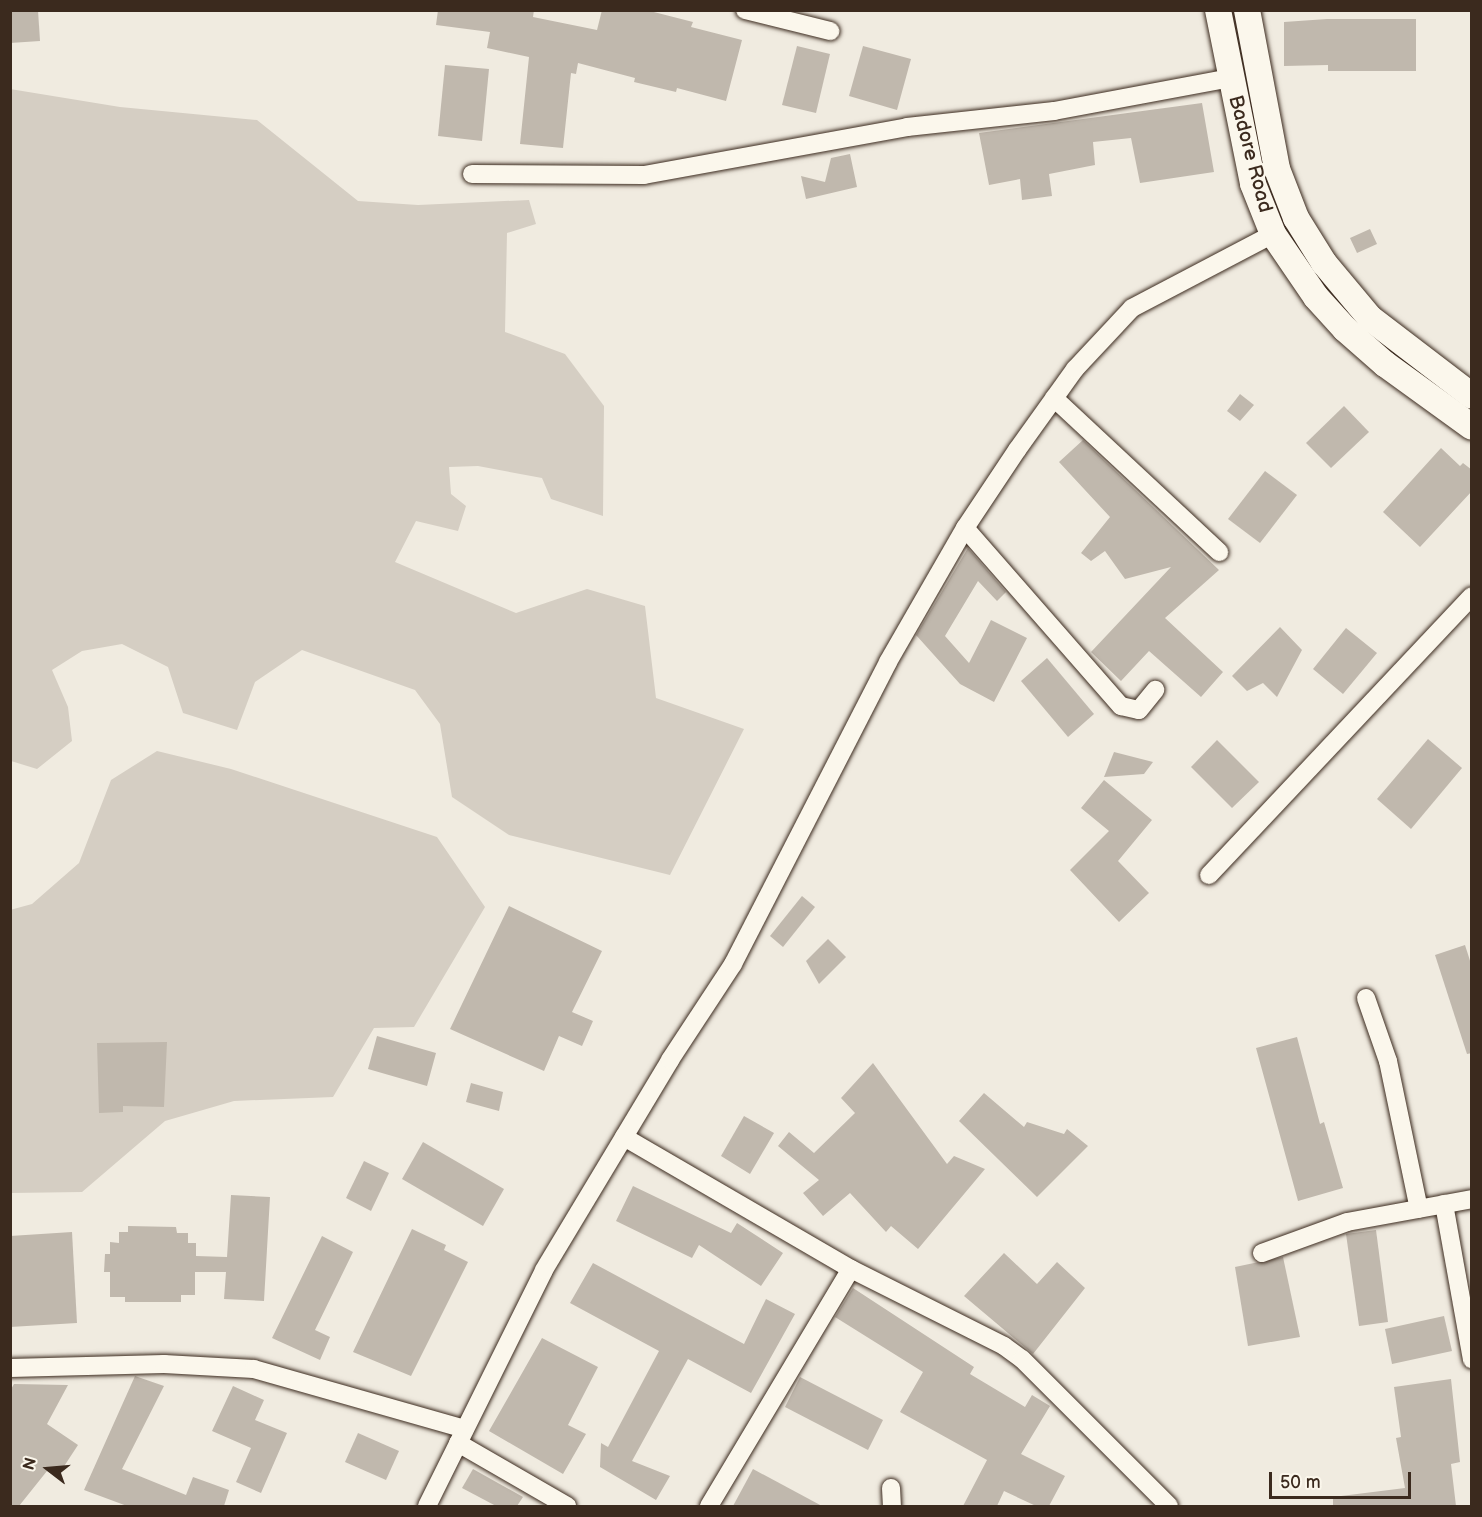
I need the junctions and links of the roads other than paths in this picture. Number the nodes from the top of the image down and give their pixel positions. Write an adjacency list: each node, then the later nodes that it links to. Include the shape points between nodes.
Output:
1 (745, 10): 4 (street)
2 (1218, 10): 5 (main road, Badore Road)
3 (1247, 10): 8 (main road, Badore Road, via 1275,160 1296,218 1324,263 1370,318)
4 (830, 31)
5 (1230, 78): 6 (street, via 1054,111 908,127 644,175); 7 (main road, Badore Road, via 1253,184)
6 (472, 174)
7 (1273, 234): 9 (street, via 1132,308 1075,369); 10 (main road, Badore Road, via 1316,297 1345,329 1385,364)
8 (1472, 396)
9 (1054, 398): 11 (street); 12 (street)
10 (1472, 427)
11 (965, 528): 14 (street, via 1121,706 1139,710); 17 (street, via 888,662 733,964)
12 (1219, 552)
13 (1472, 596): 15 (street)
14 (1155, 690)
15 (1209, 875)
16 (1366, 998): 20 (street, via 1388,1061)
17 (624, 1137): 22 (street); 25 (street, via 544,1270)
18 (1472, 1199): 19 (street)
19 (1444, 1204): 20 (street); 23 (street)
20 (1419, 1209): 21 (street, via 1347,1222)
21 (1262, 1253)
22 (851, 1269): 28 (street, via 757,1419); 29 (street, via 1022,1359)
23 (1472, 1360)
24 (10, 1368): 25 (street, via 164,1364 254,1369)
25 (462, 1436): 26 (street); 27 (street)
26 (427, 1506)
27 (567, 1506)
28 (709, 1506)
29 (1169, 1506)

